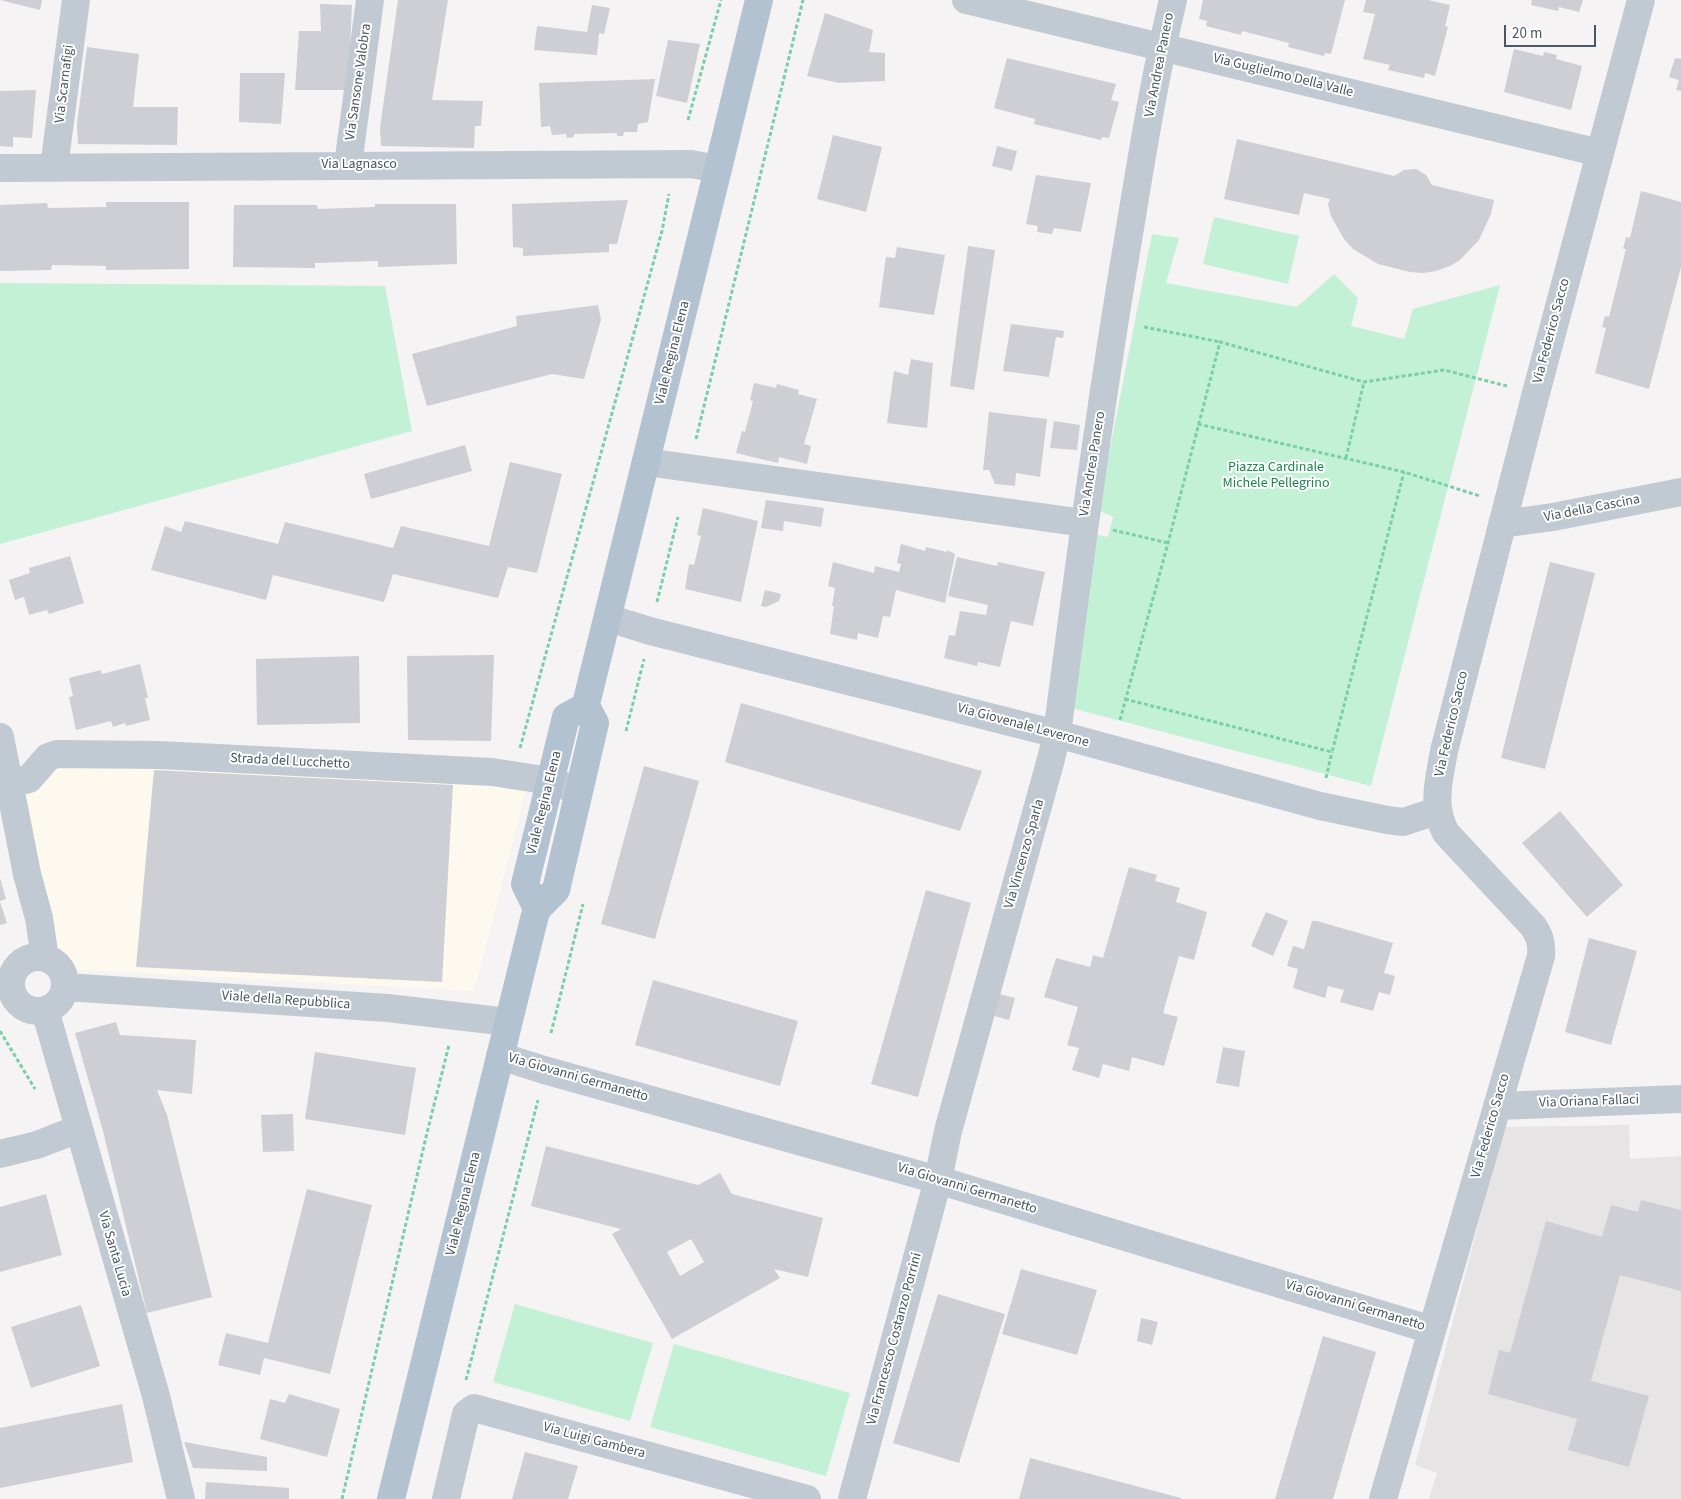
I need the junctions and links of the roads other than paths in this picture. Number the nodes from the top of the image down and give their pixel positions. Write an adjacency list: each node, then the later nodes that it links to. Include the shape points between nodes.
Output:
1 (76, 0): 10 (street, Via Scarnafigi)
2 (370, 0): 9 (street, Via Sansone Valobra)
3 (758, 0): 12 (main road, Viale Regina Elena)
4 (966, 0): 7 (street, Via Guglielmo Della Valle)
5 (1173, 0): 7 (street, Via Andrea Panero)
6 (1641, 0): 8 (street, Via Federico Sacco)
7 (1162, 47): 8 (street, Via Guglielmo Della Valle); 16 (street, Via Andrea Panero, via 1114,320)
8 (1600, 154): 15 (street, Via Federico Sacco)
9 (348, 165): 10 (street, Via Lagnasco); 12 (street, Via Lagnasco, via 692,164)
10 (54, 167): 11 (street, Via Lagnasco)
11 (0, 168)
12 (718, 169): 13 (main road, Viale Regina Elena)
13 (646, 462): 16 (street, Via Andrea Panero); 17 (main road, Viale Regina Elena)
14 (1681, 492): 15 (street, Via della Cascina, via 1552,517)
15 (1504, 514): 24 (street, Via Federico Sacco, via 1444,750 1437,788)
16 (1084, 523): 19 (street, Via Vincenzo Sparla)
17 (608, 618): 18 (main road, Viale Regina Elena); 19 (street, Via Giovenale Leverone)
18 (586, 706): 21 (main road, Viale Regina Elena, via 566,718); 23 (main road, via 595,723)
19 (1057, 734): 24 (street, Via Giovenale Leverone, via 1320,806 1387,820 1403,822); 36 (street, Via Vincenzo Sparla, via 948,1131)
20 (0, 736): 22 (street)
21 (550, 782): 22 (street, Strada del Lucchetto, via 512,775 159,755 57,754 48,757 29,779); 23 (street, Strada del Lucchetto); 25 (main road, Viale Regina Elena, via 525,884)
22 (10, 783): 26 (street, via 40,924)
23 (579, 790): 25 (main road, via 556,890)
24 (1437, 811): 33 (street, Via Federico Sacco, via 1446,833 1533,926 1542,945)
25 (536, 909): 30 (main road, Viale Regina Elena)
26 (22, 960): 27 (street, via 54,962 64,977); 28 (street)
27 (65, 987): 29 (street, via 58,1001); 30 (street, Viale della Repubblica, via 388,1008)
28 (6, 992): 29 (street, via 29,1010)
29 (45, 1010): 34 (street, Via Santa Lucia)
30 (508, 1022): 31 (main road, Viale Regina Elena)
31 (500, 1056): 36 (street, Via Giovanni Germanetto); 39 (main road, Viale Regina Elena)
32 (1681, 1099): 33 (street, Via Oriana Fallaci)
33 (1498, 1106): 37 (street, Via Federico Sacco)
34 (78, 1129): 35 (street, via 37,1145); 38 (street, Via Santa Lucia, via 156,1396)
35 (0, 1154)
36 (938, 1180): 37 (street, Via Giovanni Germanetto); 42 (street, Via Francesco Costanzo Porrini)
37 (1432, 1330): 43 (street, Via Federico Sacco)
38 (181, 1499)
39 (391, 1499)
40 (446, 1499): 41 (street, Via Luigi Gambera, via 466,1414 474,1408)
41 (807, 1499)
42 (852, 1499)
43 (1383, 1499)

